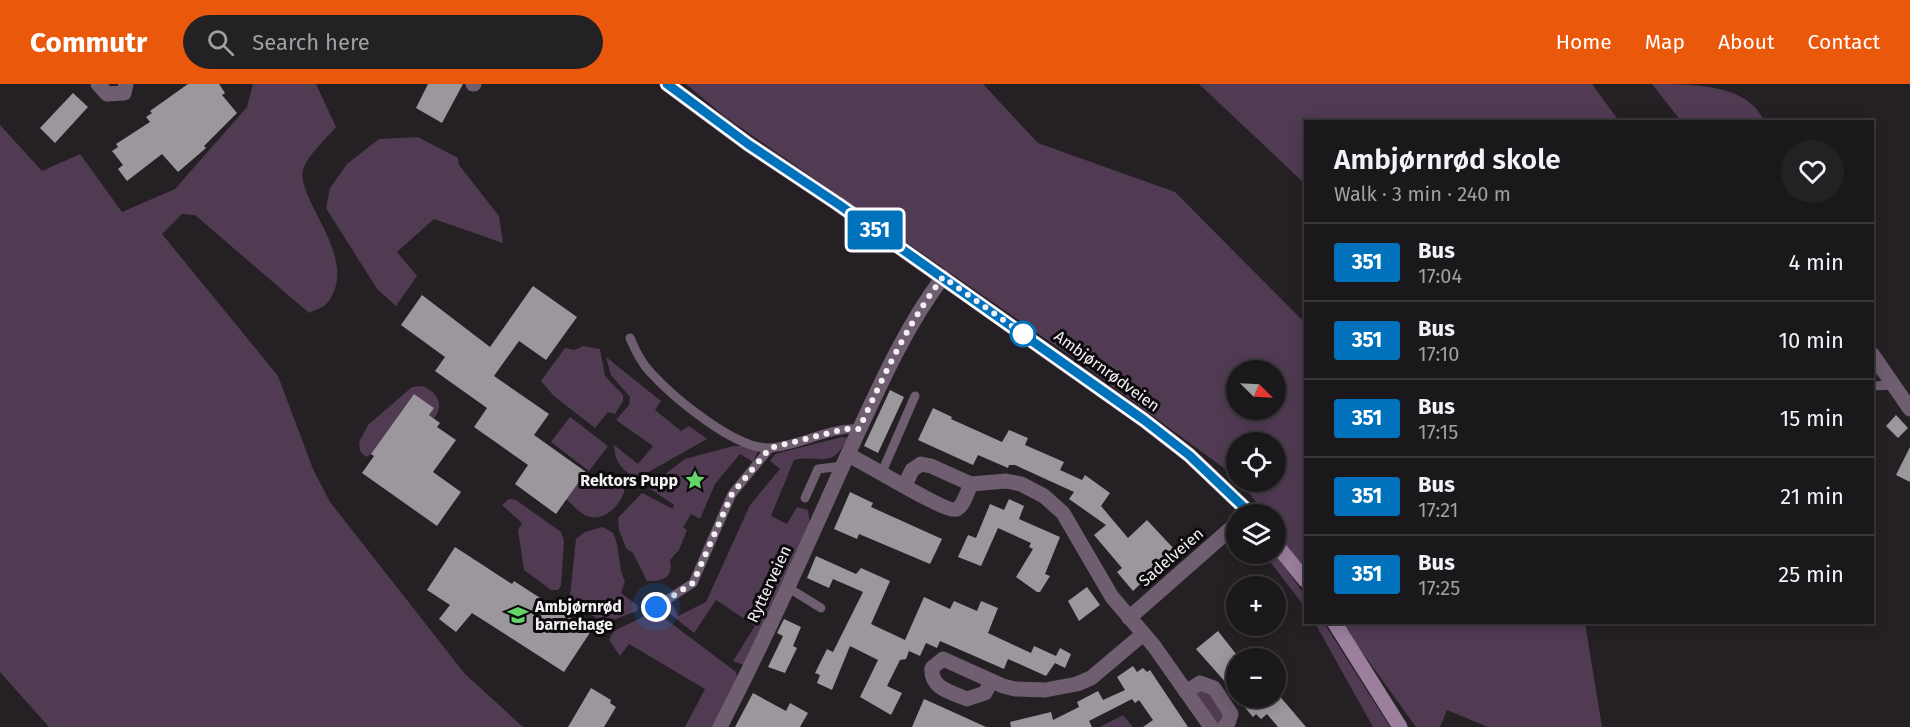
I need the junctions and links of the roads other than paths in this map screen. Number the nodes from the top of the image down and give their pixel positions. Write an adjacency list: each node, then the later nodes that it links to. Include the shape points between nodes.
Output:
1 (98, 84): 2 (street, via 107,94 124,93)
2 (126, 84)
3 (667, 84): 4 (street, Ambjørnrødveien)
4 (943, 277): 11 (street, Rytterveien, via 879,385); 18 (street, Ambjørnrødveien, via 1153,427 1189,455)
5 (630, 338): 12 (lane, via 651,374 699,414 738,440)
6 (1874, 357): 7 (street)
7 (1895, 385): 8 (lane); 10 (street)
8 (1874, 386)
9 (915, 396): 14 (lane)
10 (1910, 409)
11 (859, 429): 12 (lane); 13 (street, Rytterveien)
12 (770, 448): 23 (lane, via 732,494 693,583)
13 (845, 461): 14 (street); 17 (lane, via 818,469); 22 (street, Rytterveien)
14 (882, 471): 16 (street)
15 (971, 484): 16 (street, via 921,464 912,470); 16 (street, via 961,505 952,510 916,495); 25 (street, via 1006,481 1044,496 1073,528 1112,597)
16 (904, 485)
17 (805, 498)
18 (1239, 504)
19 (1226, 534): 25 (street, Sadelveien, via 1187,572)
20 (1286, 557): 21 (street)
21 (1304, 579)
22 (787, 586): 24 (lane); 30 (street, Rytterveien)
23 (656, 607)
24 (821, 608)
25 (1129, 618): 27 (street)
26 (1335, 624): 33 (street)
27 (1142, 635): 28 (street, via 1104,669 1077,684 1027,690); 29 (street)
28 (991, 682)
29 (1186, 692): 31 (street); 32 (street, via 1200,683 1214,688 1231,714)
30 (720, 727)
31 (1211, 727)
32 (1224, 727)
33 (1400, 727)

